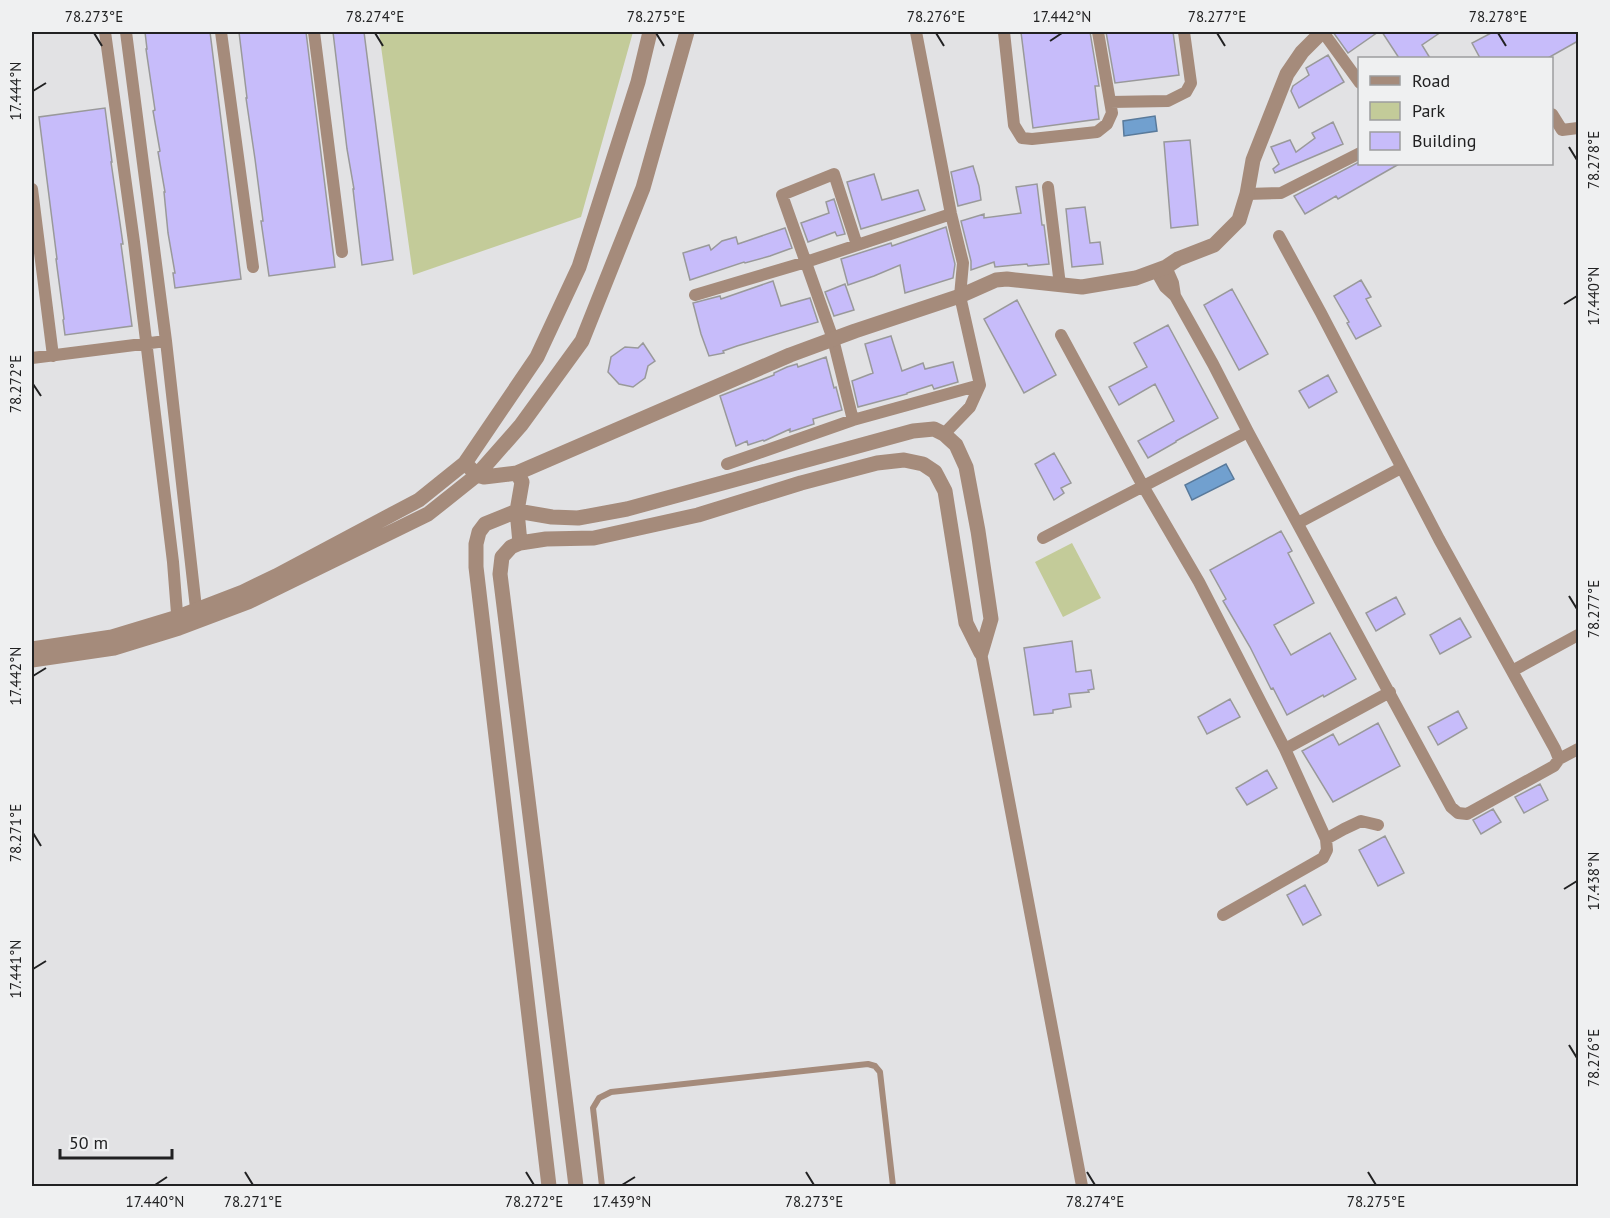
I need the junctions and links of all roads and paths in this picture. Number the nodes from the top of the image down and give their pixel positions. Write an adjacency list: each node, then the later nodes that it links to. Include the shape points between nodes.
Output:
1 (105, 32): 33 (street)
2 (126, 32): 32 (street)
3 (221, 32): 25 (street)
4 (314, 32): 23 (street)
5 (650, 32): 40 (street, via 579,267 537,357)
6 (687, 32): 44 (street, via 643,188 582,341 521,425)
7 (916, 32): 20 (street)
8 (1004, 32): 13 (street, via 1014,125 1022,138 1097,132 1112,113)
9 (1098, 32): 13 (street)
10 (1184, 32): 13 (street, via 1191,83 1186,92 1168,101)
11 (1323, 32): 12 (street); 19 (street, via 1287,74 1253,160)
12 (1358, 82)
13 (1110, 102)
14 (1553, 117): 15 (street, via 1562,130)
15 (1578, 128)
16 (1358, 154): 19 (street, via 1281,193)
17 (1048, 187): 27 (street)
18 (32, 189): 34 (street)
19 (1247, 194): 26 (street, via 1239,220 1214,245)
20 (951, 214): 22 (street); 29 (street, via 963,263)
21 (1280, 236): 42 (street)
22 (857, 245): 24 (street); 24 (street, via 834,174 782,195)
23 (342, 252)
24 (806, 262): 28 (street); 31 (street)
25 (253, 267)
26 (1161, 269): 27 (street, via 1136,278 1082,287); 38 (street, via 1165,287 1175,297)
27 (1060, 285): 29 (street, via 996,280)
28 (695, 295)
29 (960, 296): 31 (street); 36 (street)
30 (1062, 335): 45 (street)
31 (833, 339): 37 (street); 43 (street)
32 (166, 341): 33 (street); 50 (street)
33 (146, 343): 34 (street); 51 (street)
34 (53, 356): 35 (street)
35 (32, 358)
36 (980, 385): 37 (street); 39 (street, via 970,407)
37 (853, 420): 41 (street)
38 (1248, 432): 45 (street); 47 (street)
39 (944, 434): 46 (street, via 934,429 913,431 627,509 578,518); 54 (street, via 956,445 966,467 978,531 991,619)
40 (465, 462): 44 (street); 50 (street, via 419,501)
41 (727, 464)
42 (1401, 468): 47 (street); 56 (street)
43 (517, 473): 44 (street); 46 (street, via 522,482)
44 (477, 475): 50 (street, via 428,514 248,602)
45 (1143, 486): 48 (street); 58 (street)
46 (517, 510): 49 (street); 64 (street, via 485,524 479,532 476,567)
47 (1298, 523): 57 (street)
48 (1043, 538)
49 (520, 543): 54 (street, via 594,538 698,515 877,463 904,460 923,464 934,472 945,491 966,623); 65 (street, via 502,557 500,574)
50 (197, 616): 51 (street)
51 (178, 623): 53 (street); 55 (street, via 114,648)
52 (1578, 635): 56 (street)
53 (32, 649)
54 (981, 653): 68 (street)
55 (32, 660)
56 (1512, 671): 60 (street)
57 (1390, 692): 58 (street); 60 (street, via 1451,807 1458,813 1467,814 1554,766)
58 (1285, 749): 62 (street)
59 (1578, 749): 60 (street)
60 (1559, 759)
61 (1378, 825): 62 (street, via 1361,821)
62 (1326, 839): 63 (street, via 1323,858)
63 (1223, 915)
64 (549, 1186)
65 (576, 1186)
66 (602, 1186): 67 (lane, via 593,1108 599,1098 611,1092 868,1064 880,1072)
67 (893, 1186)
68 (1082, 1186)

